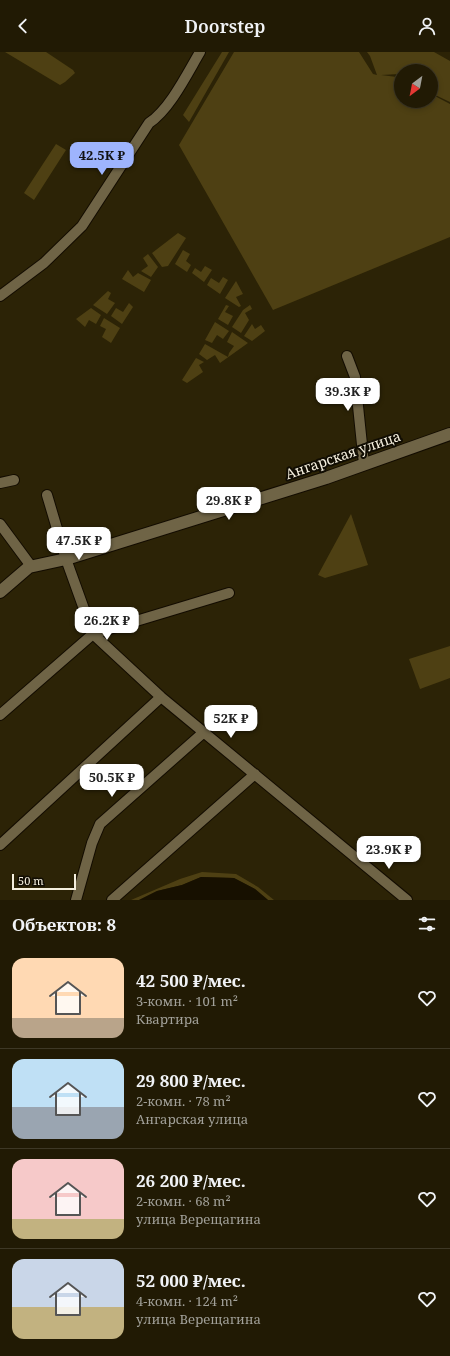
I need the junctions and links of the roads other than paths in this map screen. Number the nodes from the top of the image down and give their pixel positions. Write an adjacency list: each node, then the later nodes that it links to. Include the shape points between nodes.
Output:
1 (200, 52): 2 (street, via 167,105 157,118 149,123 82,226 44,263)
2 (0, 296)
3 (347, 356): 5 (street, via 355,377)
4 (450, 434): 5 (street, Ангарская улица)
5 (364, 464): 10 (street, Ангарская улица)
6 (14, 480): 7 (street)
7 (0, 483)
8 (47, 495): 10 (street)
9 (0, 524): 11 (street)
10 (66, 559): 11 (street, Ангарская улица); 14 (street)
11 (31, 566): 12 (street, Ангарская улица)
12 (0, 592)
13 (229, 593): 14 (street)
14 (93, 634): 15 (street); 16 (street)
15 (162, 697): 17 (street); 19 (street)
16 (0, 715)
17 (204, 732): 18 (street); 20 (street, via 100,824)
18 (255, 774): 21 (street); 22 (street)
19 (0, 845)
20 (76, 900)
21 (112, 900)
22 (407, 900)

